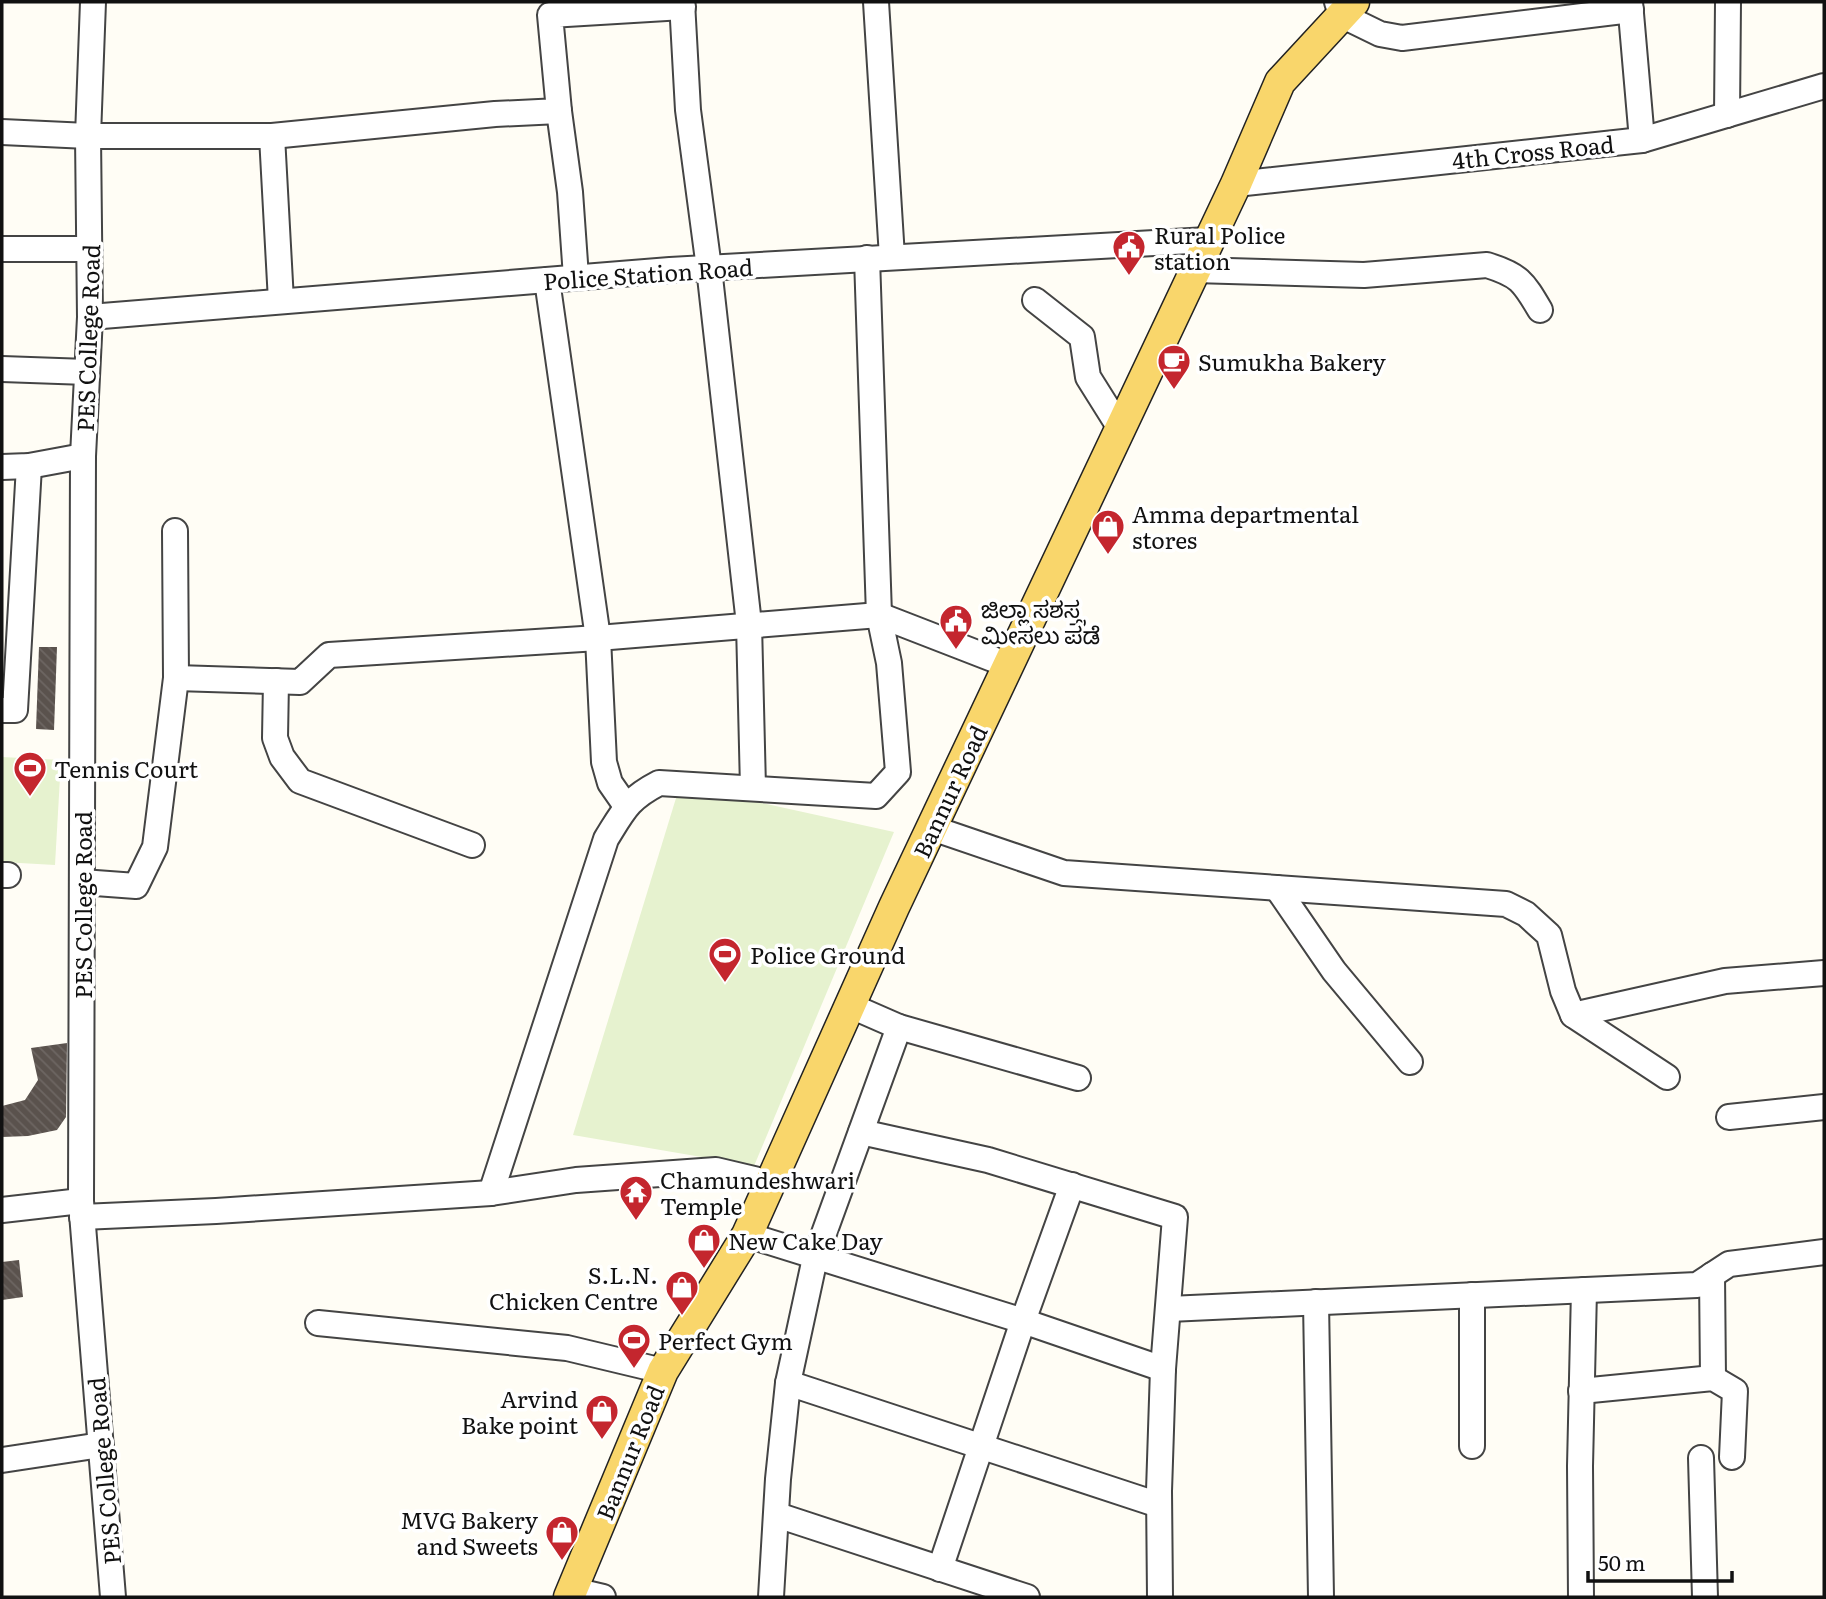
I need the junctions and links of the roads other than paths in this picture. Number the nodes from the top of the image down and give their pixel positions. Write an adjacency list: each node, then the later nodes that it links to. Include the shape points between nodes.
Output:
1 (93, 2): 11 (street, PES College Road)
2 (876, 2): 18 (street)
3 (1728, 2): 9 (street)
4 (682, 5): 8 (street, via 550,15); 20 (street, via 688,110)
5 (1344, 6): 6 (street, via 1380,34 1402,38); 14 (main road, Bannur Road, via 1280,82)
6 (1631, 6): 13 (street)
7 (1824, 86): 9 (street, 4th Cross Road)
8 (559, 111): 12 (street); 22 (street)
9 (1727, 114): 13 (street, 4th Cross Road)
10 (2, 132): 11 (street)
11 (88, 136): 12 (street); 17 (street, PES College Road)
12 (272, 136): 25 (street)
13 (1642, 140): 14 (street, 4th Cross Road)
14 (1236, 184): 15 (main road, Bannur Road)
15 (1208, 240): 18 (street, Police Station Road); 21 (main road, Bannur Road)
16 (2, 249): 17 (street)
17 (90, 249): 27 (street, PES College Road)
18 (892, 257): 19 (street, Police Station Road)
19 (867, 258): 20 (street, Police Station Road); 35 (street)
20 (709, 268): 22 (street, Police Station Road); 36 (street)
21 (1194, 270): 26 (street, via 1364,275 1487,265 1524,283); 30 (main road, Bannur Road)
22 (576, 278): 23 (street, Police Station Road)
23 (547, 279): 25 (street, Police Station Road); 37 (street)
24 (1035, 300): 30 (street, via 1082,338 1088,377)
25 (281, 301): 27 (street, Police Station Road)
26 (1540, 310)
27 (90, 317): 29 (street, PES College Road)
28 (2, 369): 29 (street)
29 (87, 372): 31 (street, PES College Road)
30 (1120, 428): 38 (main road, Bannur Road)
31 (83, 456): 33 (street); 46 (street, PES College Road)
32 (2, 467): 33 (street)
33 (29, 467): 41 (street, via 15,710)
34 (176, 531): 39 (street)
35 (879, 615): 36 (street); 38 (street); 42 (street, via 889,663 898,772 876,796)
36 (749, 624): 37 (street); 42 (street)
37 (598, 638): 40 (street, via 330,655 300,682); 43 (street, via 604,762)
38 (1008, 665): 44 (main road, Bannur Road)
39 (176, 678): 40 (street); 46 (street, via 155,847 136,886)
40 (276, 681): 45 (street, via 275,738 300,781)
41 (2, 710)
42 (753, 788): 43 (street, via 659,783)
43 (626, 806): 60 (street, via 606,839)
44 (932, 828): 47 (street, via 1064,873); 49 (main road, Bannur Road)
45 (472, 845)
46 (82, 882): 61 (street, PES College Road)
47 (1277, 888): 50 (street, via 1506,904 1526,914 1549,935); 52 (street, via 1334,971)
48 (1824, 973): 50 (street, via 1725,981)
49 (851, 1006): 51 (street); 58 (main road, Bannur Road)
50 (1573, 1015): 53 (street)
51 (899, 1027): 54 (street); 57 (street)
52 (1410, 1062)
53 (1667, 1077)
54 (1078, 1078)
55 (1824, 1107): 56 (street)
56 (1729, 1116)
57 (861, 1132): 59 (street, via 989,1160); 65 (street)
58 (771, 1183): 60 (street, via 716,1170 576,1180); 63 (main road, Bannur Road)
59 (1072, 1185): 70 (street, via 1175,1217); 71 (street)
60 (491, 1193): 61 (street, via 216,1211)
61 (81, 1209): 62 (street); 78 (street, PES College Road)
62 (2, 1210)
63 (747, 1236): 65 (street); 74 (main road, Bannur Road)
64 (1824, 1252): 66 (street, via 1729,1264)
65 (815, 1258): 71 (street); 76 (street)
66 (1712, 1275): 67 (street, via 1697,1285); 75 (street)
67 (1584, 1290): 68 (street); 77 (street)
68 (1472, 1295): 69 (street); 79 (street)
69 (1316, 1302): 70 (street); 93 (street)
70 (1169, 1309): 73 (street)
71 (1023, 1321): 73 (street); 80 (street)
72 (318, 1324): 74 (street, via 567,1348)
73 (1163, 1369): 84 (street)
74 (663, 1371): 87 (main road, Bannur Road)
75 (1713, 1378): 77 (street); 81 (street, via 1735,1391)
76 (788, 1383): 80 (street); 85 (street)
77 (1581, 1391): 94 (street)
78 (100, 1446): 83 (street); 88 (street, PES College Road)
79 (1472, 1446)
80 (982, 1447): 84 (street); 86 (street)
81 (1732, 1457)
82 (1701, 1458): 95 (street)
83 (2, 1460)
84 (1159, 1505): 92 (street)
85 (777, 1516): 86 (street); 90 (street)
86 (940, 1569): 91 (street)
87 (571, 1594): 89 (street)
88 (113, 1597)
89 (603, 1597)
90 (771, 1597)
91 (1027, 1597)
92 (1160, 1597)
93 (1321, 1597)
94 (1581, 1597)
95 (1704, 1597)

